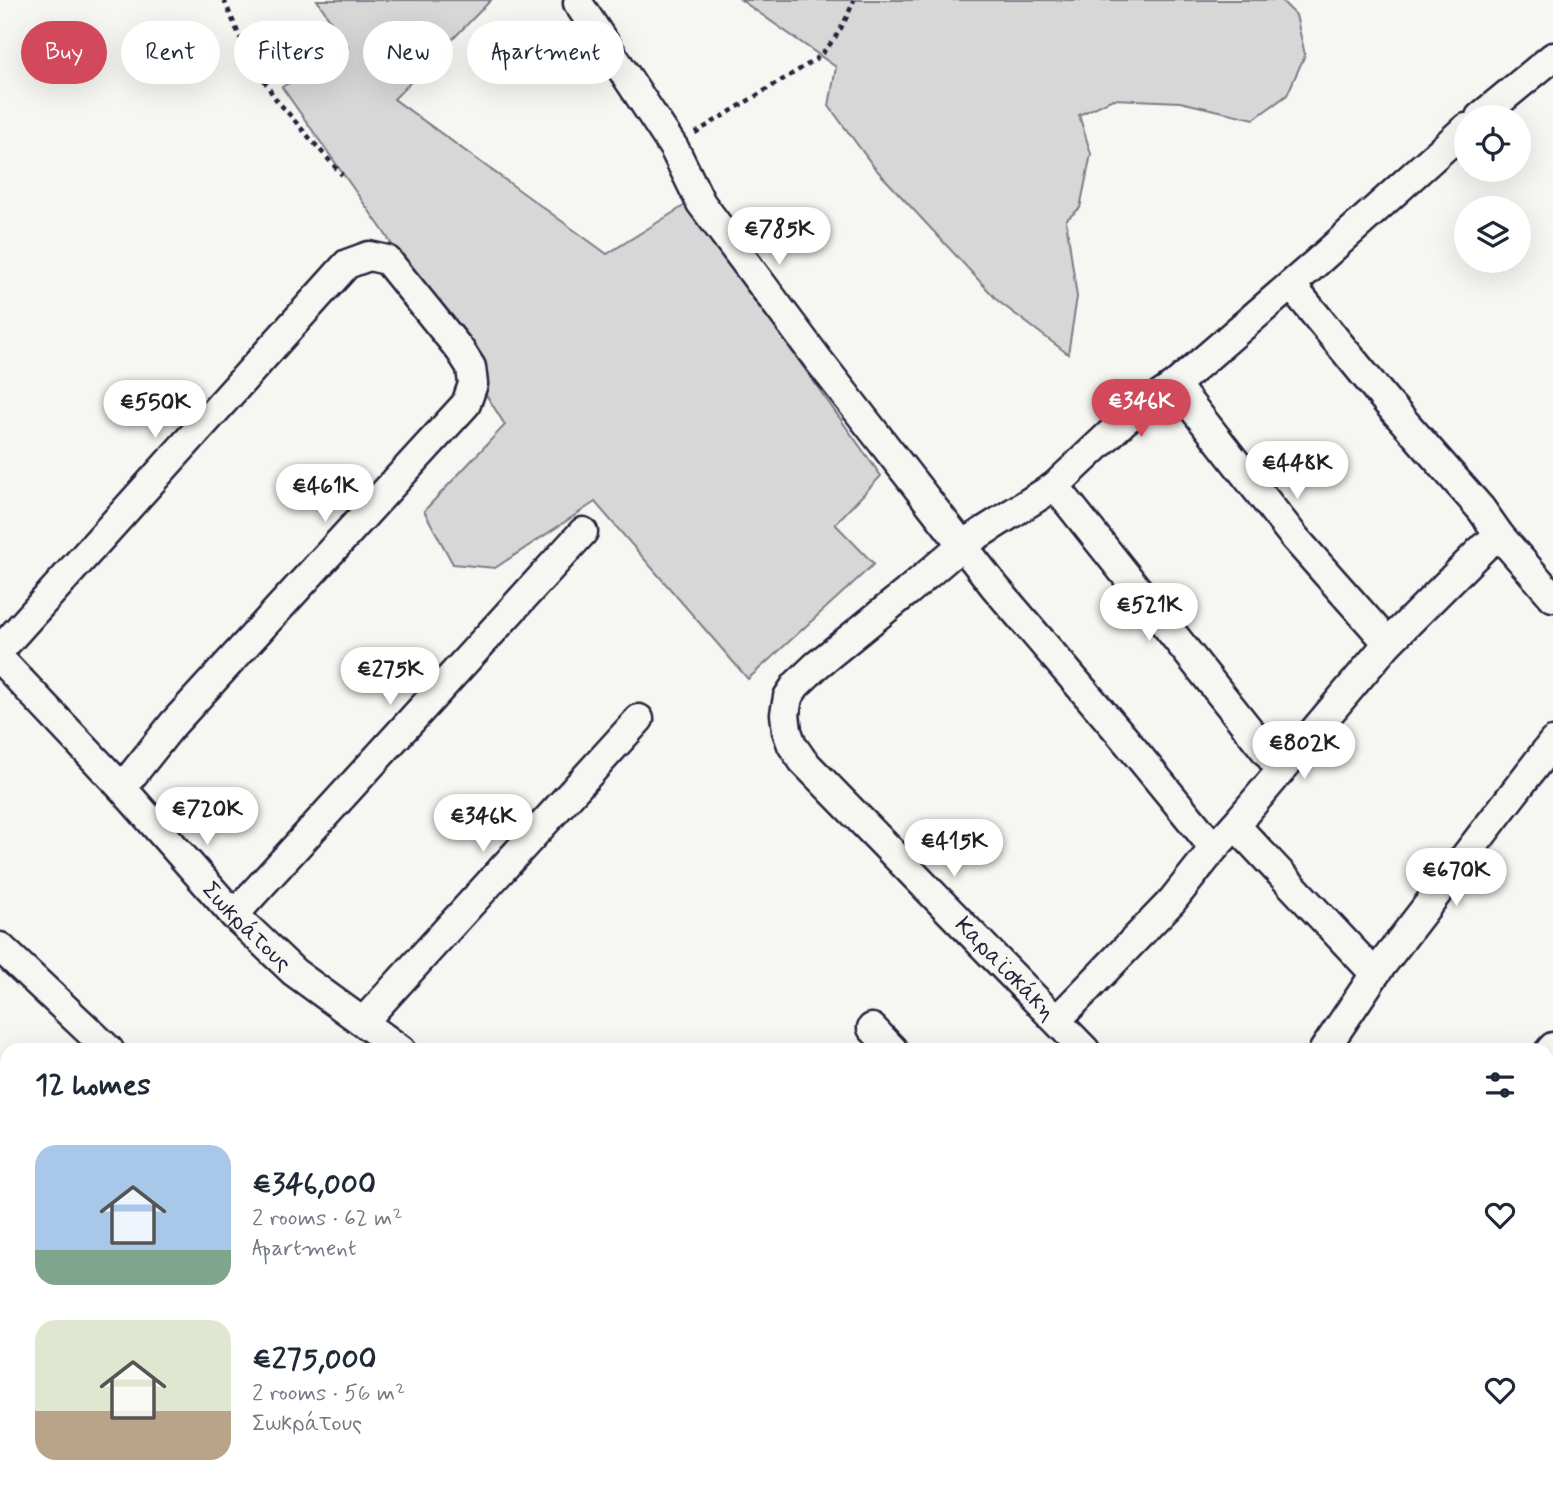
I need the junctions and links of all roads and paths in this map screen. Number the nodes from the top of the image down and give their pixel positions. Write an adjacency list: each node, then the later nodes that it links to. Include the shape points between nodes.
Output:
1 (224, 0): 8 (path, via 274,97)
2 (854, 0): 7 (path, via 831,46 815,60)
3 (579, 3): 7 (street)
4 (1553, 57): 5 (street)
5 (1495, 105)
6 (1454, 139): 9 (street)
7 (674, 148): 14 (street, via 701,203)
8 (342, 175)
9 (1291, 285): 10 (street); 13 (street)
10 (1175, 385): 11 (street, via 1125,420); 16 (street, via 1295,538)
11 (1055, 486): 14 (street); 21 (street)
12 (583, 532): 25 (street)
13 (1500, 536): 15 (street); 16 (street)
14 (962, 545): 24 (street); 28 (street, Καραϊσκάκη, via 796,685 788,697 787,731 803,761)
15 (1553, 597)
16 (1388, 643): 21 (street)
17 (0, 650): 22 (street, via 347,264 369,256 387,260 471,367 466,404 173,724)
18 (0, 659): 22 (street, Σωκράτους)
19 (639, 719): 29 (street)
20 (1553, 742): 27 (street)
21 (1282, 770): 23 (street)
22 (122, 788): 25 (street, Σωκράτους)
23 (1235, 825): 24 (street); 27 (street)
24 (1214, 848): 28 (street, via 1172,901)
25 (234, 915): 29 (street, Σωκράτους, via 294,972)
26 (3, 957): 31 (street)
27 (1375, 974): 35 (street)
28 (1057, 1020): 34 (street, Καραϊσκάκη)
29 (363, 1022): 32 (street, Σωκράτους)
30 (872, 1028): 33 (street)
31 (101, 1043)
32 (392, 1043)
33 (886, 1043)
34 (1078, 1043)
35 (1329, 1043)

